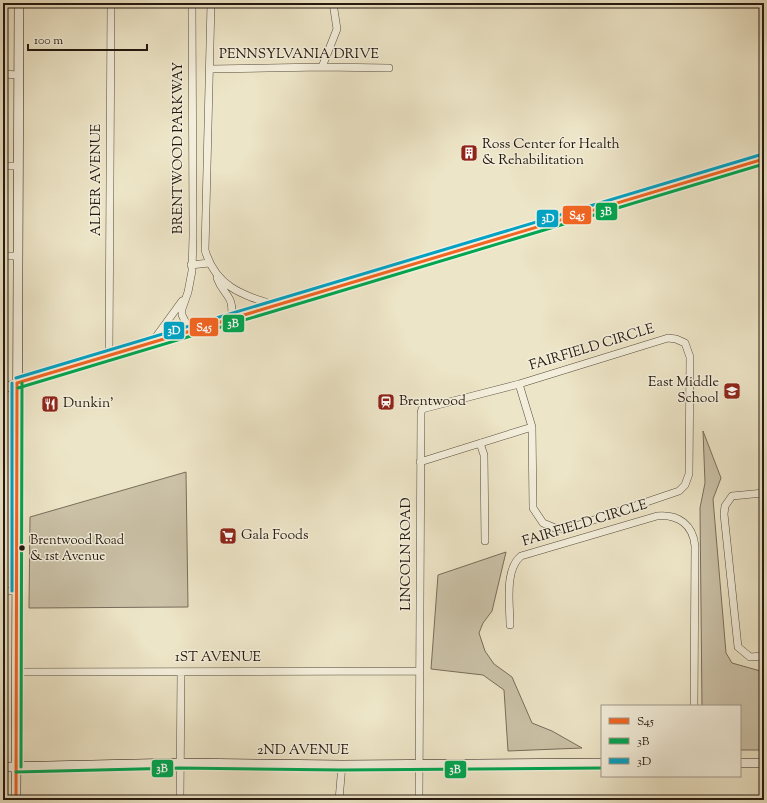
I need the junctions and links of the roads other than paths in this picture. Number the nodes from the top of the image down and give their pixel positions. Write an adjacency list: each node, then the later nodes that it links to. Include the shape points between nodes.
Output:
1 (19, 3): 10 (street)
2 (110, 3): 24 (street, ALDER AVENUE)
3 (192, 3): 17 (street, BRENTWOOD PARKWAY)
4 (211, 3): 8 (street, BRENTWOOD PARKWAY)
5 (333, 3): 6 (street, via 337,29)
6 (322, 67): 7 (street, PENNSYLVANIA DRIVE); 8 (street, PENNSYLVANIA DRIVE)
7 (389, 68)
8 (210, 69): 16 (street, BRENTWOOD PARKWAY, via 205,250)
9 (3, 74): 10 (street)
10 (18, 75): 13 (street)
11 (764, 160): 20 (street)
12 (3, 166): 13 (street)
13 (18, 166): 15 (street)
14 (3, 256): 15 (street)
15 (18, 256): 25 (street)
16 (209, 263): 17 (street); 18 (street, BRENTWOOD PARKWAY)
17 (191, 265): 19 (street, BRENTWOOD PARKWAY)
18 (216, 274): 20 (street, BRENTWOOD PARKWAY, via 251,298); 21 (street, BRENTWOOD PARKWAY, via 230,298)
19 (188, 292): 22 (street, BRENTWOOD PARKWAY, via 182,315); 23 (street, BRENTWOOD PARKWAY)
20 (278, 306): 21 (street)
21 (231, 320): 22 (street)
22 (191, 333): 23 (street)
23 (150, 344): 24 (street)
24 (109, 357): 25 (street)
25 (18, 383): 27 (street); 34 (street)
26 (519, 384): 28 (street, FAIRFIELD CIRCLE); 28 (street, FAIRFIELD CIRCLE, via 668,338 681,341 690,352 689,474 685,485 679,491 567,529 549,526 538,518 533,508); 30 (street, LINCOLN ROAD, via 422,410)
27 (3, 388)
28 (532, 427): 29 (street)
29 (480, 443): 30 (street); 32 (street, via 484,455)
30 (420, 462): 37 (street, LINCOLN ROAD)
31 (764, 492): 36 (street, via 732,496 725,506 724,514 738,647 750,657)
32 (485, 540)
33 (3, 591): 34 (street)
34 (17, 591): 38 (street)
35 (510, 625): 40 (street, FAIRFIELD CIRCLE, via 510,572 521,556 657,516 676,517 690,528 695,546)
36 (764, 656)
37 (419, 671): 39 (street, 1ST AVENUE); 45 (street, LINCOLN ROAD)
38 (16, 672): 39 (street, 1ST AVENUE); 48 (street)
39 (181, 672): 41 (street)
40 (694, 705)
41 (180, 763): 46 (street, 2ND AVENUE); 48 (street, 2ND AVENUE); 50 (street)
42 (601, 763): 45 (street, 2ND AVENUE)
43 (741, 763): 44 (street)
44 (764, 763)
45 (419, 764): 46 (street, 2ND AVENUE); 52 (street, LINCOLN ROAD)
46 (342, 765): 51 (street)
47 (3, 767): 48 (street, 2ND AVENUE)
48 (16, 767): 49 (street)
49 (16, 800)
50 (180, 800)
51 (339, 800)
52 (419, 800)

